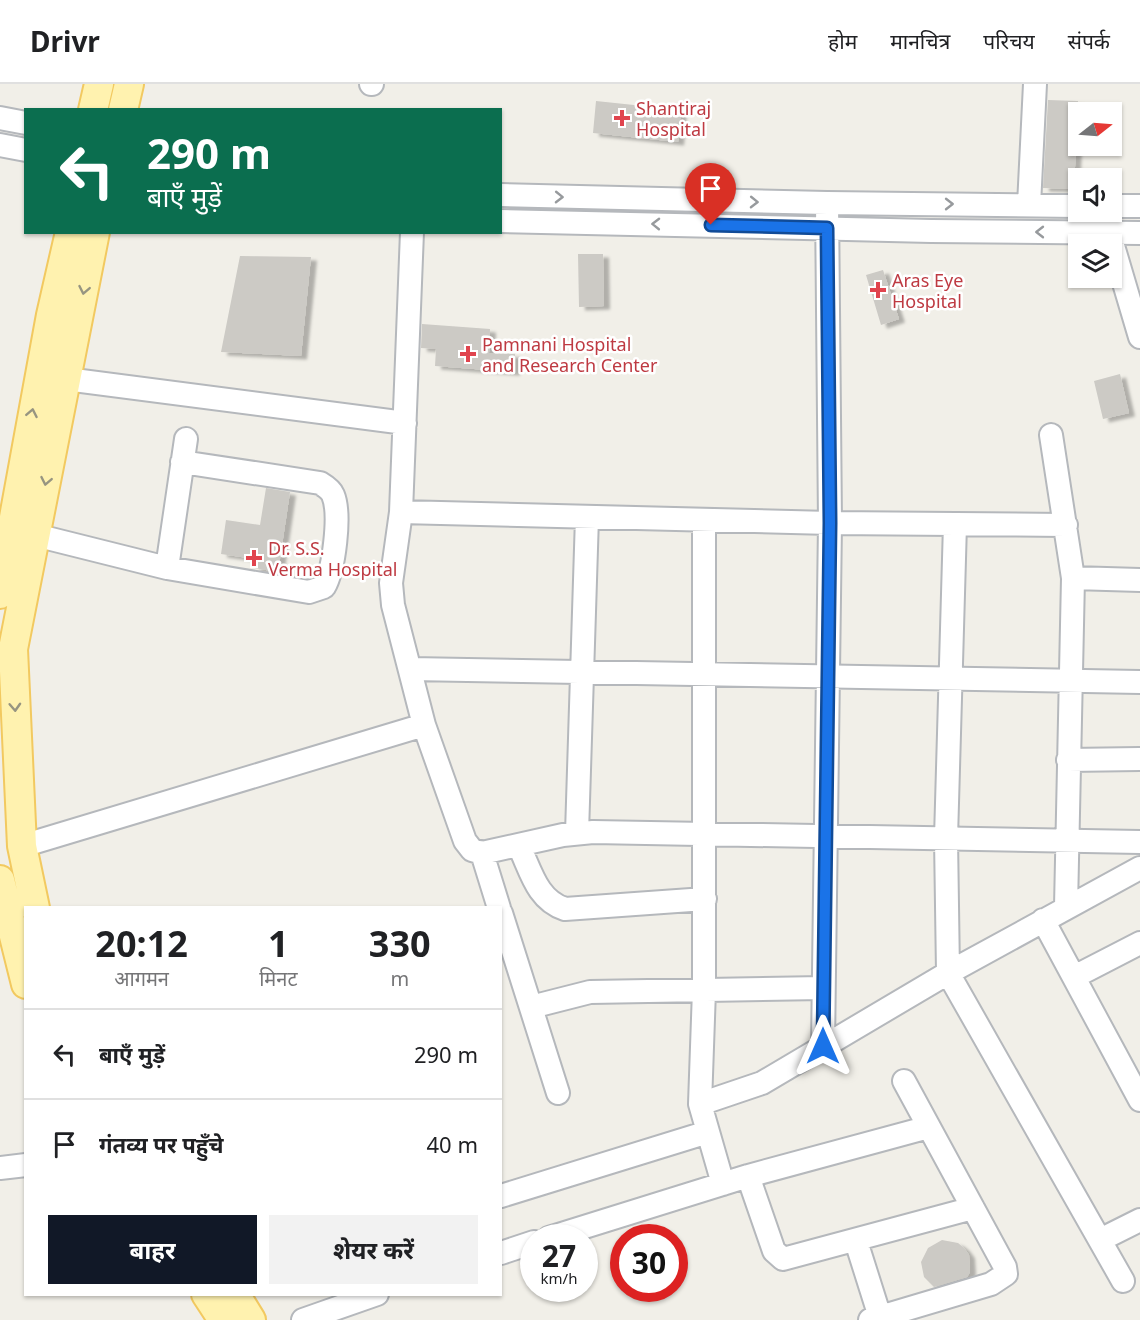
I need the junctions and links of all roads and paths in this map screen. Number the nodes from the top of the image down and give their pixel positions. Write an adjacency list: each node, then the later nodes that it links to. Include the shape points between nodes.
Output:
1 (99, 84): 4 (main road)
2 (129, 84): 5 (main road)
3 (1035, 84): 12 (street)
4 (93, 108)
5 (123, 108)
6 (0, 118): 7 (street)
7 (24, 123)
8 (0, 145): 9 (street)
9 (24, 150)
10 (502, 195): 11 (street, one-way to 11)
11 (827, 203): 12 (street, one-way to 12); 18 (street)
12 (1029, 205): 13 (street)
13 (1068, 206)
14 (1122, 206): 15 (street)
15 (1140, 206)
16 (502, 221): 18 (street, one-way to 16)
17 (1106, 222): 18 (street, one-way to 18); 19 (street); 23 (street)
18 (827, 228): 32 (street)
19 (1140, 233)
20 (70, 234): 39 (main road, one-way to 20)
21 (95, 234): 24 (main road, one-way to 24)
22 (412, 234): 25 (street)
23 (1140, 337)
24 (66, 379): 25 (street); 35 (main road, one-way to 35)
25 (405, 423): 29 (street)
26 (1051, 435): 34 (street)
27 (186, 439): 28 (street)
28 (183, 462): 36 (street); 36 (street, via 320,483 333,492 337,508 330,576 324,587 309,592)
29 (401, 512): 30 (street); 41 (street, via 391,583 393,605)
30 (586, 517): 31 (street); 42 (street)
31 (704, 520): 32 (street); 43 (street)
32 (830, 523): 33 (street); 44 (street)
33 (955, 524): 34 (street); 45 (street)
34 (1066, 525): 37 (street)
35 (35, 535): 36 (street); 40 (main road)
36 (167, 568)
37 (1073, 578): 38 (street); 46 (street)
38 (1140, 580)
39 (0, 594)
40 (7, 663): 57 (main road, one-way to 57)
41 (411, 669): 42 (street); 48 (street)
42 (582, 673): 43 (street); 51 (street)
43 (705, 675): 44 (street); 52 (street)
44 (828, 678): 45 (street); 53 (street)
45 (950, 680): 46 (street); 54 (street)
46 (1071, 682): 47 (street); 50 (street)
47 (1140, 682)
48 (424, 726): 57 (street); 59 (street, via 465,841 472,850)
49 (1140, 759): 50 (street)
50 (1068, 760): 55 (street)
51 (577, 833): 52 (street); 58 (street)
52 (705, 836): 53 (street); 62 (street)
53 (824, 838): 54 (street); 72 (street)
54 (946, 838): 55 (street); 69 (street)
55 (1068, 840): 56 (street); 65 (street)
56 (1140, 842)
57 (22, 846): 63 (main road)
58 (519, 846): 59 (street); 62 (street, via 542,894 551,904 565,909)
59 (482, 853): 64 (street)
60 (1140, 868): 65 (street)
61 (0, 880): 70 (main road)
62 (705, 899): 73 (street)
63 (35, 906)
64 (498, 906)
65 (1066, 907): 67 (street)
66 (502, 916): 74 (street)
67 (1043, 920): 69 (street); 71 (street)
68 (1140, 943): 71 (street)
69 (948, 973): 75 (street); 90 (street)
70 (24, 976)
71 (1074, 978): 78 (street)
72 (823, 988): 73 (street); 75 (street)
73 (704, 990): 74 (street, via 590,992); 79 (street)
74 (531, 1007): 77 (street)
75 (823, 1046): 79 (street, via 762,1083)
76 (904, 1081): 80 (street)
77 (558, 1093)
78 (1139, 1095)
79 (700, 1104): 81 (street)
80 (929, 1127): 84 (street); 87 (street)
81 (708, 1132): 85 (street); 86 (street)
82 (24, 1165): 83 (street)
83 (0, 1168)
84 (748, 1176): 85 (street); 91 (street, via 778,1257 793,1258)
85 (723, 1184): 89 (street)
86 (502, 1196)
87 (972, 1208): 91 (street); 98 (street, via 1005,1267 1002,1279)
88 (1140, 1220): 90 (street)
89 (594, 1224)
90 (1100, 1240): 94 (street)
91 (856, 1241): 98 (street)
92 (520, 1246): 93 (street)
93 (502, 1252)
94 (1123, 1281)
95 (207, 1296): 99 (main road)
96 (235, 1296): 100 (main road)
97 (370, 1296): 101 (street)
98 (875, 1319)
99 (223, 1320)
100 (251, 1320)
101 (303, 1320)

